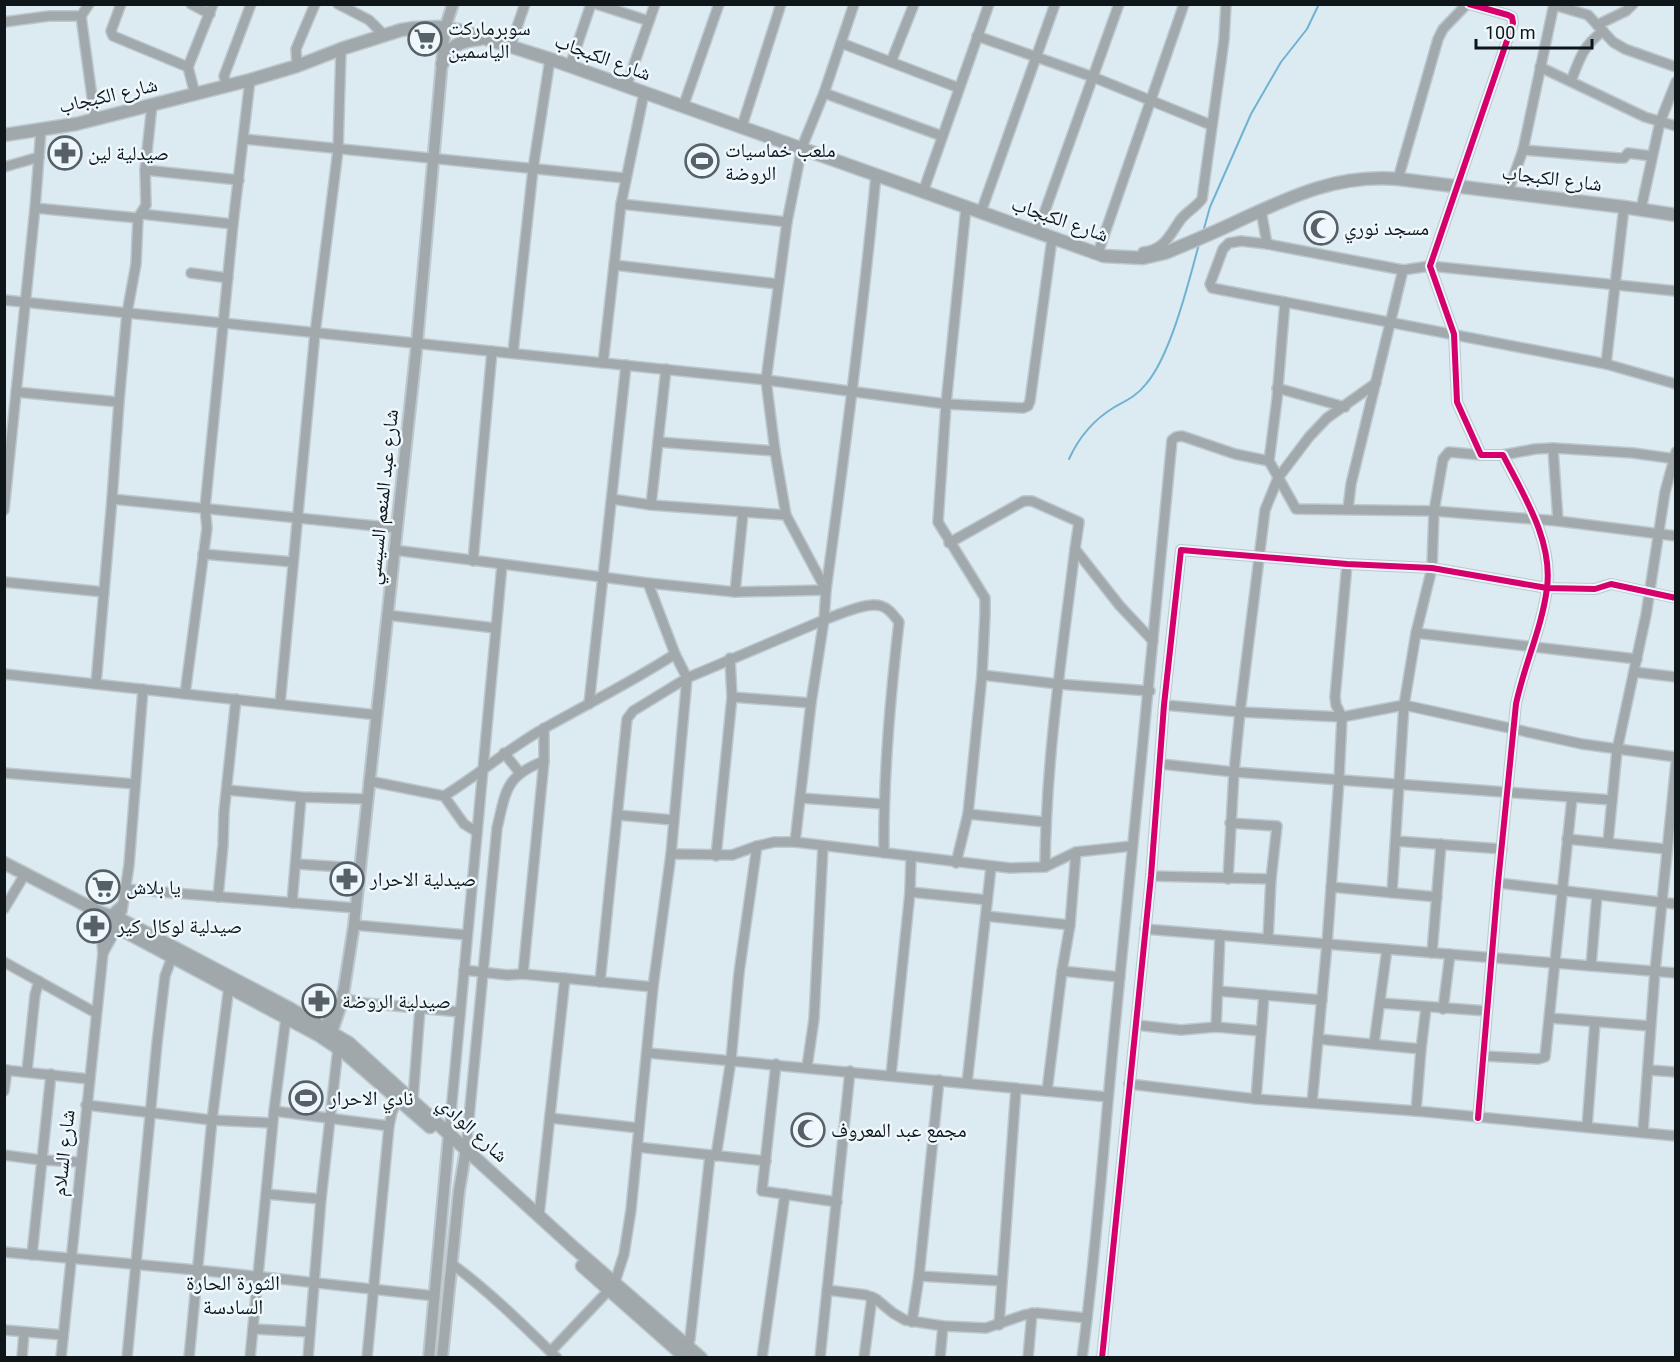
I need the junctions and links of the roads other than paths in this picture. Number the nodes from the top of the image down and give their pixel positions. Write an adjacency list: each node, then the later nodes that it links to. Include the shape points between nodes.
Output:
1 (46, 4): 26 (street)
2 (88, 4): 27 (street)
3 (121, 4): 44 (street, via 111,31 113,36)
4 (191, 4): 25 (street)
5 (251, 4): 51 (street, via 224,76)
6 (315, 4): 42 (street, via 296,49)
7 (338, 4): 32 (street, via 369,20)
8 (453, 4): 30 (street, شارع عبد المنعم السيسي)
9 (525, 4): 36 (street)
10 (591, 4): 43 (street)
11 (596, 4): 28 (street)
12 (655, 4): 28 (street)
13 (719, 4): 59 (street)
14 (781, 4): 63 (street)
15 (854, 4): 35 (street)
16 (914, 4): 40 (street)
17 (989, 4): 33 (street)
18 (1055, 4): 38 (street)
19 (1119, 4): 47 (street)
20 (1184, 4): 57 (street)
21 (1226, 4): 62 (street)
22 (1468, 4): 80 (street, via 1438,39); 82 (street, via 1508,15 1514,22)
23 (1633, 4): 31 (street)
24 (1554, 5): 31 (street, via 1584,13); 45 (street)
25 (212, 9): 44 (street)
26 (50, 16): 27 (street); 29 (street)
27 (81, 16): 60 (street)
28 (649, 21): 52 (street)
29 (4, 22)
30 (445, 28): 32 (main road, شارع الكبجاب, via 414,28); 34 (main road, شارع الكبجاب); 41 (street, شارع عبد المنعم السيسي)
31 (1600, 28): 46 (street, via 1625,50); 49 (street, via 1583,50)
32 (384, 35): 37 (main road, شارع الكبجاب)
33 (977, 36): 38 (street); 53 (street)
34 (484, 39): 36 (main road, شارع الكبجاب); 41 (main road, via 458,43)
35 (841, 43): 40 (street); 55 (street)
36 (510, 47): 39 (main road, شارع الكبجاب)
37 (341, 49): 42 (main road, شارع الكبجاب); 70 (street)
38 (1035, 56): 47 (street); 91 (street)
39 (550, 59): 43 (main road, شارع الكبجاب); 76 (street)
40 (891, 62): 53 (street)
41 (442, 64): 74 (street, شارع عبد المنعم السيسي)
42 (297, 66): 48 (main road, شارع الكبجاب)
43 (570, 66): 52 (main road, شارع الكبجاب)
44 (188, 67): 56 (street)
45 (1540, 67): 49 (street); 71 (street)
46 (1676, 67)
47 (1093, 77): 57 (street); 96 (street)
48 (250, 80): 51 (main road, شارع الكبجاب); 68 (street)
49 (1571, 81): 61 (street)
50 (1676, 82): 61 (street)
51 (227, 86): 56 (main road, شارع الكبجاب)
52 (626, 87): 54 (main road, شارع الكبجاب)
53 (959, 88): 67 (street)
54 (644, 93): 59 (main road, شارع الكبجاب); 79 (street)
55 (824, 93): 67 (street); 69 (street)
56 (195, 94): 58 (main road, شارع الكبجاب)
57 (1152, 100): 62 (street); 99 (street)
58 (152, 105): 60 (main road, شارع الكبجاب); 77 (street)
59 (683, 106): 63 (main road, شارع الكبجاب)
60 (95, 119): 65 (main road, شارع الكبجاب)
61 (1660, 122): 64 (street); 72 (street)
62 (1211, 125): 99 (street, via 1202,199 1183,217 1164,245 1150,251)
63 (742, 126): 69 (main road, شارع الكبجاب)
64 (1676, 126)
65 (41, 129): 66 (main road, شارع الكبجاب); 73 (street)
66 (5, 134)
67 (942, 136): 83 (street)
68 (244, 139): 70 (street); 81 (street)
69 (802, 147): 78 (main road, شارع الكبجاب); 94 (street)
70 (338, 150): 74 (street); 114 (street)
71 (1523, 150): 72 (street, via 1619,158 1628,153); 84 (street)
72 (1651, 156): 89 (street)
73 (39, 157): 75 (street); 88 (street)
74 (433, 159): 76 (street); 116 (street, شارع عبد المنعم السيسي)
75 (4, 167)
76 (533, 169): 79 (street); 118 (street)
77 (145, 170): 81 (street); 93 (street, via 147,199)
78 (876, 175): 83 (main road, شارع الكبجاب); 127 (street, via 863,314)
79 (625, 178): 85 (street)
80 (1398, 179): 82 (main road, شارع الكبجاب); 90 (main road, شارع الكبجاب, via 1327,184)
81 (239, 180): 95 (street)
82 (1457, 186): 84 (main road, شارع الكبجاب); 101 (street)
83 (923, 192): 86 (main road, شارع الكبجاب)
84 (1508, 192): 87 (main road, شارع الكبجاب)
85 (621, 204): 94 (street); 100 (street)
86 (966, 207): 91 (main road, شارع الكبجاب); 130 (street)
87 (1624, 207): 89 (main road, شارع الكبجاب); 105 (street)
88 (35, 208): 93 (street); 109 (street)
89 (1641, 209): 92 (main road, شارع الكبجاب)
90 (1261, 210): 98 (street); 99 (main road, شارع الكبجاب, via 1165,253 1143,258)
91 (981, 212): 96 (main road, شارع الكبجاب)
92 (1676, 215)
93 (140, 216): 95 (street); 111 (street)
94 (787, 222): 106 (street)
95 (233, 224): 104 (street)
96 (1037, 233): 97 (main road, شارع الكبجاب)
97 (1052, 238): 99 (main road, شارع الكبجاب); 130 (street, via 1028,406)
98 (1267, 244): 102 (street); 110 (street, via 1229,243 1223,249 1210,286)
99 (1096, 252)
100 (614, 266): 106 (street); 119 (street)
101 (1430, 266): 102 (street); 105 (street); 115 (street)
102 (1403, 270): 112 (street)
103 (191, 273): 104 (street)
104 (228, 278): 113 (street)
105 (1614, 283): 107 (street); 120 (street)
106 (778, 284): 123 (street)
107 (1676, 291)
108 (4, 300): 109 (street)
109 (26, 302): 111 (street); 128 (street)
110 (1284, 302): 112 (street); 126 (street)
111 (128, 313): 113 (street); 129 (street)
112 (1390, 322): 115 (street); 124 (street)
113 (223, 323): 114 (street); 144 (street)
114 (315, 333): 116 (street); 150 (street)
115 (1454, 334): 120 (street); 135 (street, via 1457,402)
116 (417, 343): 117 (street); 153 (street, شارع عبد المنعم السيسي)
117 (492, 351): 118 (street); 161 (street)
118 (513, 353): 119 (street)
119 (603, 363): 121 (street)
120 (1606, 364): 125 (street)
121 (626, 365): 122 (street); 142 (street)
122 (666, 369): 123 (street); 132 (street)
123 (766, 380): 127 (street); 134 (street)
124 (1376, 382): 131 (street); 145 (street)
125 (1676, 384)
126 (1277, 388): 131 (street); 138 (street)
127 (851, 391): 130 (street); 170 (street)
128 (16, 392): 129 (street); 140 (street)
129 (118, 402): 141 (street)
130 (946, 404): 156 (street, via 938,522)
131 (1345, 407): 139 (street, via 1327,418)
132 (658, 442): 134 (street); 143 (street)
133 (1553, 448): 136 (street); 137 (street); 152 (street)
134 (775, 451): 149 (street)
135 (1480, 455): 136 (street); 147 (street, via 1446,455)
136 (1503, 456): 151 (street)
137 (1675, 457): 154 (street)
138 (1269, 461): 139 (street); 179 (street, via 1182,436 1172,440)
139 (1278, 478): 145 (street, via 1296,508); 160 (street, via 1264,510)
140 (5, 489): 146 (street)
141 (112, 499): 144 (street); 171 (street)
142 (612, 499): 143 (street); 166 (street)
143 (651, 505): 148 (street)
144 (205, 508): 150 (street); 159 (street)
145 (1348, 509): 147 (street)
146 (4, 510)
147 (1434, 511): 151 (street); 165 (street)
148 (742, 513): 149 (street); 172 (street)
149 (786, 515): 170 (street)
150 (298, 518): 153 (street); 162 (street)
151 (1536, 519): 152 (street); 169 (street, via 1547,564)
152 (1558, 521): 154 (street)
153 (396, 528): 158 (street, شارع عبد المنعم السيسي)
154 (1659, 533): 155 (street); 173 (street)
155 (1676, 536)
156 (949, 543): 157 (street, via 1029,500 1079,522); 186 (street, via 986,598)
157 (1075, 549): 179 (street); 190 (street)
158 (394, 550): 161 (street); 175 (street, شارع عبد المنعم السيسي)
159 (203, 554): 162 (street); 193 (street)
160 (1258, 555): 164 (street); 199 (street, via 1181,550); 201 (street)
161 (473, 561): 163 (street)
162 (293, 562): 197 (street)
163 (502, 564): 166 (street); 177 (street)
164 (1347, 564): 165 (street); 203 (street, via 1335,697)
165 (1432, 568): 169 (street); 178 (street)
166 (603, 578): 168 (street); 198 (street)
167 (4, 582): 171 (street)
168 (648, 583): 172 (street); 181 (street)
169 (1547, 588): 173 (street, via 1595,589 1611,584); 180 (street)
170 (826, 590): 172 (street); 176 (street)
171 (104, 592): 189 (street)
172 (735, 592)
173 (1649, 593): 174 (street); 183 (street)
174 (1676, 598)
175 (387, 615): 177 (street); 202 (street, شارع عبد المنعم السيسي)
176 (824, 620): 182 (street); 196 (street); 228 (street, via 880,605 899,622)
177 (495, 628): 212 (street)
178 (1416, 633): 180 (street); 200 (street)
179 (1153, 641): 192 (street)
180 (1531, 646): 183 (street); 205 (street)
181 (675, 654): 188 (street); 198 (street)
182 (730, 658): 188 (street); 194 (street)
183 (1637, 659): 184 (street)
184 (1634, 672): 187 (street); 206 (street)
185 (4, 674): 189 (street)
186 (982, 675): 190 (street); 230 (street)
187 (1676, 677)
188 (687, 678): 231 (street, via 633,711 627,719); 232 (street)
189 (96, 684): 191 (street)
190 (1058, 684): 192 (street); 233 (street)
191 (143, 689): 193 (street); 218 (street, شارع السلام)
192 (1150, 690): 243 (street)
193 (185, 694): 195 (street)
194 (732, 698): 196 (street); 249 (street)
195 (236, 699): 197 (street); 220 (street)
196 (811, 703): 224 (street)
197 (280, 704): 202 (street)
198 (589, 704): 204 (street)
199 (1164, 705): 201 (street); 211 (street)
200 (1404, 705): 203 (street); 205 (street); 219 (street)
201 (1240, 712): 203 (street); 213 (street)
202 (377, 715): 217 (street, شارع عبد المنعم السيسي)
203 (1342, 717): 216 (street)
204 (544, 728): 207 (street); 209 (street)
205 (1513, 730): 206 (street); 221 (street)
206 (1617, 750): 208 (street); 227 (street)
207 (504, 753): 212 (street); 215 (street)
208 (1676, 758)
209 (544, 761): 215 (street); 302 (street)
210 (1676, 763): 229 (street)
211 (1161, 764): 213 (street); 252 (street)
212 (483, 768): 222 (street); 235 (street)
213 (1234, 772): 216 (street); 234 (street)
214 (4, 773): 218 (street)
215 (520, 773): 271 (street, via 504,797)
216 (1339, 779): 219 (street); 264 (street)
217 (369, 781): 222 (street); 226 (street, شارع عبد المنعم السيسي)
218 (135, 783): 265 (street, شارع السلام)
219 (1400, 785): 221 (street); 237 (street)
220 (227, 790): 223 (street); 272 (street)
221 (1508, 792): 225 (street); 244 (street)
222 (444, 796): 235 (street, via 464,824)
223 (301, 797): 226 (street); 255 (street)
224 (800, 798): 228 (street); 238 (street)
225 (1572, 798): 227 (street); 236 (street)
226 (368, 799): 258 (street, شارع عبد المنعم السيسي)
227 (1612, 800): 239 (street)
228 (883, 804): 247 (street)
229 (1673, 808): 245 (street)
230 (968, 814): 233 (street); 254 (street)
231 (618, 815): 232 (street); 306 (street)
232 (673, 820): 248 (street)
233 (1045, 822): 257 (street)
234 (1230, 823): 261 (street); 262 (street, via 1277,826)
235 (477, 832): 269 (street)
236 (1567, 839): 239 (street); 266 (street)
237 (1396, 841): 240 (street); 268 (street)
238 (795, 842): 241 (street); 242 (street)
239 (1608, 842): 245 (street)
240 (1442, 844): 244 (street); 273 (street)
241 (757, 846): 249 (street); 334 (street)
242 (823, 846): 247 (street); 336 (street, via 814,1019)
243 (1132, 846): 246 (street); 251 (street)
244 (1502, 849): 263 (street)
245 (1666, 849): 275 (street)
246 (1076, 852): 257 (street); 283 (street)
247 (884, 853): 250 (street)
248 (671, 854): 249 (street); 308 (street)
249 (716, 856)
250 (911, 857): 254 (street); 267 (street)
251 (1131, 857): 252 (street); 303 (street)
252 (1152, 858): 260 (street)
253 (4, 863): 259 (main road, شارع الوادي)
254 (956, 863): 256 (street)
255 (296, 864): 258 (street); 276 (street)
256 (991, 867): 257 (street); 274 (street)
257 (1045, 867)
258 (360, 868): 278 (street, شارع عبد المنعم السيسي)
259 (25, 874): 279 (street); 281 (main road, شارع الوادي)
260 (1151, 876): 261 (street); 284 (street)
261 (1228, 879): 262 (street)
262 (1271, 879): 287 (street)
263 (1498, 883): 266 (street); 293 (street)
264 (1331, 887): 268 (street); 288 (street)
265 (126, 889): 272 (street); 281 (street, شارع السلام, via 122,905)
266 (1562, 891): 270 (street); 295 (street)
267 (910, 892): 274 (street); 343 (street)
268 (1392, 892): 273 (street)
269 (471, 894): 271 (street); 285 (street)
270 (1598, 895): 275 (street); 296 (street)
271 (489, 896): 300 (street)
272 (218, 897): 276 (street)
273 (1437, 897): 290 (street)
274 (987, 900): 280 (street)
275 (1661, 902): 277 (street); 299 (street)
276 (292, 903): 278 (street)
277 (1676, 904)
278 (356, 908): 282 (street, شارع عبد المنعم السيسي)
279 (4, 909)
280 (986, 916): 283 (street); 346 (street)
281 (112, 919): 292 (main road, شارع الوادي); 319 (street, شارع السلام, via 101,944); 326 (main road, شارع الوادي)
282 (354, 925): 285 (street); 310 (street, شارع عبد المنعم السيسي)
283 (1070, 925): 298 (street)
284 (1145, 929): 286 (street); 323 (street)
285 (467, 935): 297 (street)
286 (1221, 935): 287 (street); 309 (street)
287 (1268, 939): 288 (street)
288 (1327, 944): 289 (street); 312 (street)
289 (1387, 949): 290 (street); 313 (street)
290 (1432, 953): 291 (street)
291 (1450, 954): 293 (street); 316 (street)
292 (172, 957): 307 (main road, شارع الوادي); 360 (street, via 165,976)
293 (1492, 957): 295 (street); 317 (street)
294 (4, 962): 305 (street)
295 (1555, 963): 296 (street); 321 (street)
296 (1591, 966): 299 (street)
297 (464, 970): 300 (street); 318 (street)
298 (1062, 971): 303 (street); 350 (street)
299 (1655, 971): 301 (street); 324 (street)
300 (483, 972): 302 (street); 373 (street)
301 (1676, 973)
302 (523, 974): 304 (street)
303 (1120, 976): 354 (street)
304 (565, 978): 306 (street); 362 (street)
305 (39, 981): 319 (street); 339 (street)
306 (600, 982): 308 (street)
307 (229, 986): 320 (main road, شارع الوادي); 364 (street)
308 (653, 987): 332 (street)
309 (1218, 991): 311 (street); 325 (street)
310 (342, 993): 314 (street, via 347,999 364,1003); 326 (street, شارع عبد المنعم السيسي, via 340,1012)
311 (1264, 995): 312 (street); 327 (street)
312 (1322, 1000): 328 (street)
313 (1380, 1003): 315 (street); 329 (street)
314 (420, 1008): 318 (street); 353 (street)
315 (1426, 1008): 316 (street); 331 (street)
316 (1443, 1009): 317 (street)
317 (1487, 1011): 333 (street)
318 (460, 1012): 371 (street)
319 (96, 1013): 344 (street, شارع السلام)
320 (286, 1017): 330 (main road, شارع الوادي); 358 (street)
321 (1550, 1018): 322 (street); 333 (street, via 1547,1050 1542,1059)
322 (1595, 1022): 324 (street); 367 (street)
323 (1136, 1025): 325 (street, via 1181,1030); 347 (street)
324 (1650, 1026): 338 (street)
325 (1216, 1027): 327 (street)
326 (328, 1030): 353 (main road, شارع الوادي, via 349,1043)
327 (1261, 1031): 352 (street)
328 (1318, 1039): 329 (street); 355 (street)
329 (1374, 1044): 331 (street)
330 (338, 1048): 351 (main road, شارع الوادي); 361 (street)
331 (1421, 1049): 359 (street)
332 (648, 1053): 334 (street); 368 (street)
333 (1483, 1056): 363 (street)
334 (731, 1060): 335 (street); 375 (street)
335 (776, 1064): 336 (street); 377 (street)
336 (807, 1067): 340 (street)
337 (6, 1070): 339 (street); 349 (street)
338 (1648, 1070): 341 (street); 369 (street)
339 (27, 1071): 342 (street)
340 (850, 1071): 343 (street); 382 (street)
341 (1676, 1072)
342 (51, 1074): 344 (street); 376 (street)
343 (891, 1075): 345 (street)
344 (89, 1079): 356 (street, شارع السلام)
345 (939, 1080): 346 (street); 390 (street)
346 (967, 1083): 348 (street)
347 (1129, 1084): 352 (street); 357 (street)
348 (1016, 1088): 350 (street); 392 (street)
349 (4, 1091)
350 (1047, 1091): 354 (street)
351 (398, 1099): 366 (street); 371 (main road, شارع الوادي)
352 (1256, 1099): 355 (street)
353 (412, 1100): 371 (main road, شارع الوادي)
354 (1108, 1102): 357 (street); 400 (street)
355 (1312, 1102): 359 (street)
356 (86, 1105): 360 (street); 378 (street, شارع السلام)
357 (1126, 1107): 427 (street)
358 (273, 1111): 361 (street); 365 (street)
359 (1416, 1111): 363 (street)
360 (152, 1112): 364 (street); 388 (street)
361 (331, 1118): 366 (street); 381 (street)
362 (550, 1118): 368 (street); 383 (street)
363 (1478, 1118): 367 (street)
364 (212, 1120): 365 (street); 389 (street)
365 (272, 1124): 379 (street)
366 (389, 1126): 395 (street)
367 (1587, 1127): 369 (street)
368 (639, 1128): 372 (street)
369 (1643, 1132): 370 (street)
370 (1676, 1136)
371 (448, 1139): 373 (main road, شارع الوادي); 397 (street)
372 (637, 1147): 375 (street); 394 (street, via 626,1244)
373 (465, 1154): 383 (main road, شارع الوادي); 387 (street); 394 (main road, شارع الوادي)
374 (4, 1155): 376 (street)
375 (713, 1156): 377 (street); 409 (street)
376 (41, 1160): 378 (street); 385 (street)
377 (766, 1161): 380 (street, via 762,1191)
378 (80, 1162): 386 (street, شارع السلام)
379 (266, 1194): 381 (street); 391 (street)
380 (785, 1194): 382 (street); 421 (street)
381 (321, 1199): 393 (street)
382 (837, 1202): 396 (street)
383 (540, 1216): 394 (main road, شارع الوادي)
384 (4, 1252): 385 (street)
385 (32, 1255): 386 (street)
386 (71, 1258): 388 (street); 408 (street, شارع السلام)
387 (452, 1264): 410 (street); 419 (street)
388 (136, 1265): 389 (street); 413 (street)
389 (198, 1271): 391 (street); 414 (street)
390 (919, 1276): 392 (street); 401 (street)
391 (258, 1277): 393 (street); 404 (street)
392 (1002, 1281): 402 (street)
393 (314, 1283): 395 (street); 407 (street)
394 (612, 1286): 409 (main road, شارع الوادي); 410 (street)
395 (374, 1288): 397 (street); 417 (street)
396 (827, 1290): 398 (street); 422 (street)
397 (435, 1296): 418 (street)
398 (872, 1297): 401 (street); 423 (street)
399 (1032, 1314): 400 (street); 402 (street); 425 (street)
400 (1088, 1318): 426 (street)
401 (912, 1322): 403 (street)
402 (999, 1325): 403 (street, via 980,1329)
403 (943, 1326): 424 (street)
404 (253, 1329): 407 (street); 415 (street)
405 (4, 1330): 406 (street)
406 (24, 1332): 408 (street); 411 (street)
407 (310, 1332): 416 (street)
408 (63, 1335): 412 (street, شارع السلام)
409 (685, 1353): 420 (main road, شارع الوادي)
410 (554, 1354)
411 (22, 1358)
412 (61, 1358)
413 (127, 1358)
414 (189, 1358)
415 (250, 1358)
416 (308, 1358)
417 (367, 1358)
418 (429, 1358)
419 (442, 1358)
420 (701, 1358)
421 (762, 1358)
422 (820, 1358)
423 (864, 1358)
424 (940, 1358)
425 (1028, 1358)
426 (1082, 1358)
427 (1102, 1358)

